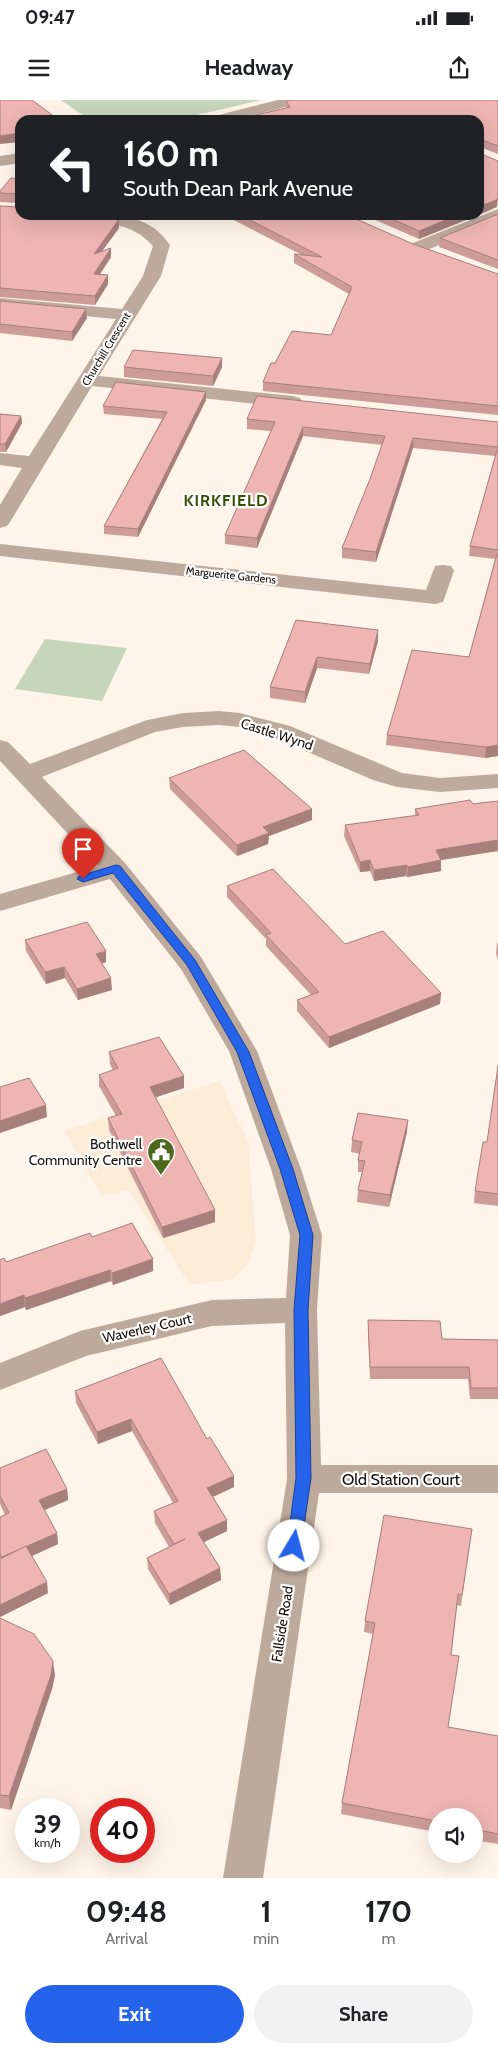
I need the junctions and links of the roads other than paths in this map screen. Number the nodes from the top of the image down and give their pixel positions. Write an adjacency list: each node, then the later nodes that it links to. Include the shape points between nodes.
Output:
1 (296, 100): 2 (street)
2 (236, 115)
3 (15, 159): 4 (street)
4 (0, 161)
5 (498, 214): 6 (street)
6 (484, 219)
7 (118, 220): 11 (street, Churchill Crescent, via 150,231 162,245 152,276)
8 (481, 220): 9 (street, via 412,244)
9 (437, 254)
10 (0, 303): 11 (street)
11 (126, 315): 12 (street, Churchill Crescent)
12 (87, 380): 13 (street); 15 (street, Churchill Crescent)
13 (311, 404)
14 (0, 459): 15 (street)
15 (35, 463): 16 (street, Churchill Crescent)
16 (0, 522)
17 (0, 550): 18 (street, Marguerite Gardens, via 435,597)
18 (443, 571)
19 (0, 747): 20 (street, Fallside Road)
20 (28, 774): 21 (street, Castle Wynd, via 149,726 219,718 249,722 304,741 383,775 428,786 464,786); 22 (street, Fallside Road)
21 (498, 781)
22 (116, 869): 23 (street); 24 (street, Fallside Road, via 191,963 243,1052 286,1169 306,1235)
23 (0, 903)
24 (301, 1310): 25 (street, Waverley Court, via 212,1313 80,1344); 26 (street, Fallside Road)
25 (0, 1377)
26 (304, 1478): 27 (street, Old Station Court); 28 (street, Fallside Road)
27 (498, 1479)
28 (243, 1878)

